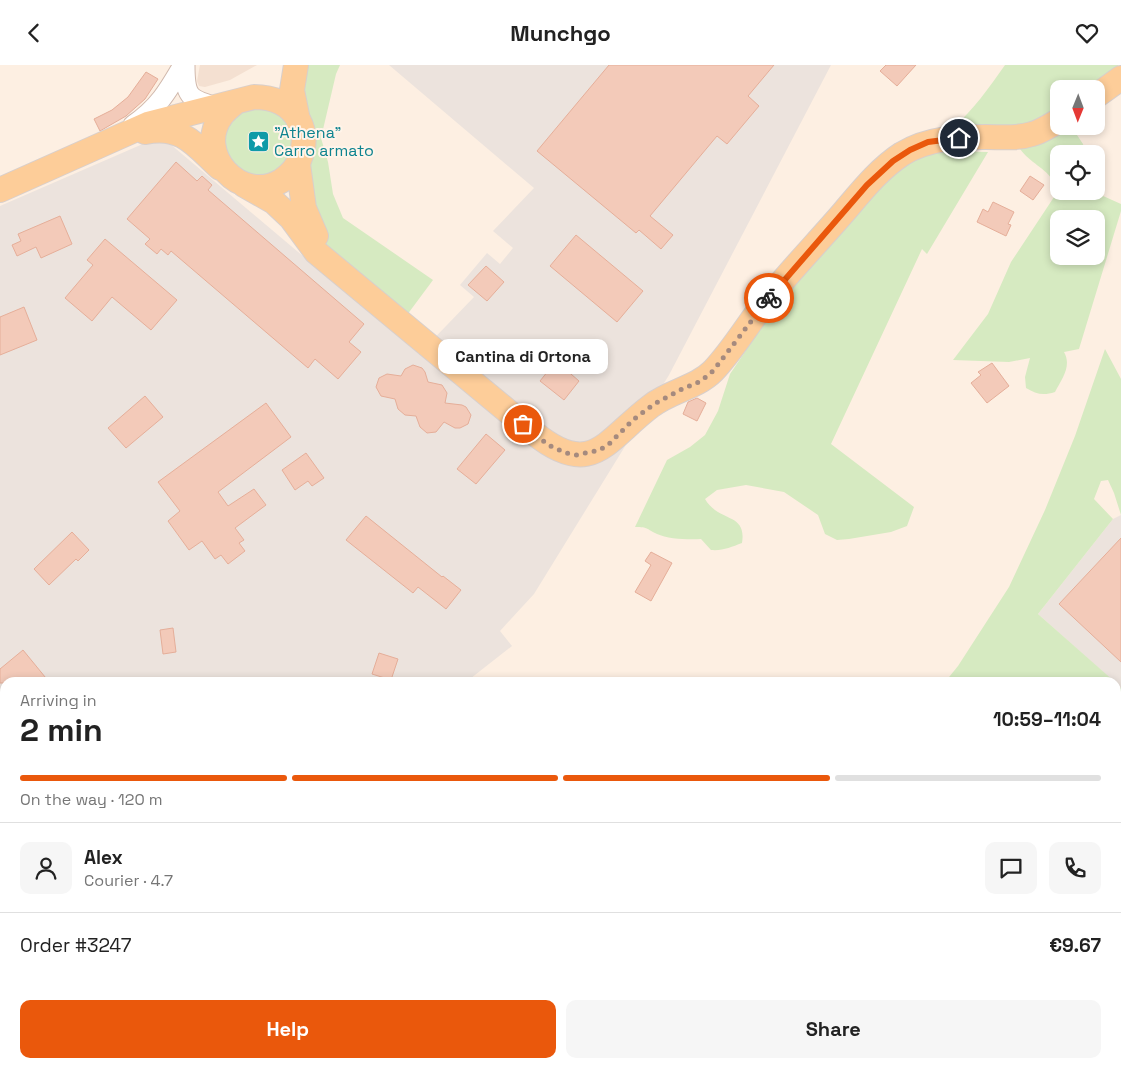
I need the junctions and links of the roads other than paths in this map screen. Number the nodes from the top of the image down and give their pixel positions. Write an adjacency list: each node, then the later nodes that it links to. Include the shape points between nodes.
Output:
1 (295, 65): 5 (main road, via 279,79); 7 (main road, via 292,90)
2 (180, 70): 5 (street, via 189,95 198,102); 6 (street, via 170,106); 10 (street, via 149,114)
3 (1121, 78): 4 (main road)
4 (1105, 90)
5 (236, 102): 6 (main road); 7 (main road, via 267,97 290,109); 12 (main road, via 221,116 214,135 215,155)
6 (171, 117): 9 (street); 10 (main road)
7 (298, 120): 11 (main road, via 304,135)
8 (1050, 125): 14 (main road, via 1032,134 1011,138 946,139 920,145 902,155 867,185 767,300 723,359 701,381 654,404 610,443 588,453 576,455 548,445)
9 (188, 138): 10 (main road, via 157,129); 12 (main road)
10 (109, 141): 13 (main road)
11 (298, 164): 12 (main road, via 275,184 260,187); 14 (main road, via 302,198 310,224)
12 (235, 179): 14 (main road, via 274,202 291,218 316,252)
13 (0, 190)
14 (339, 271)

